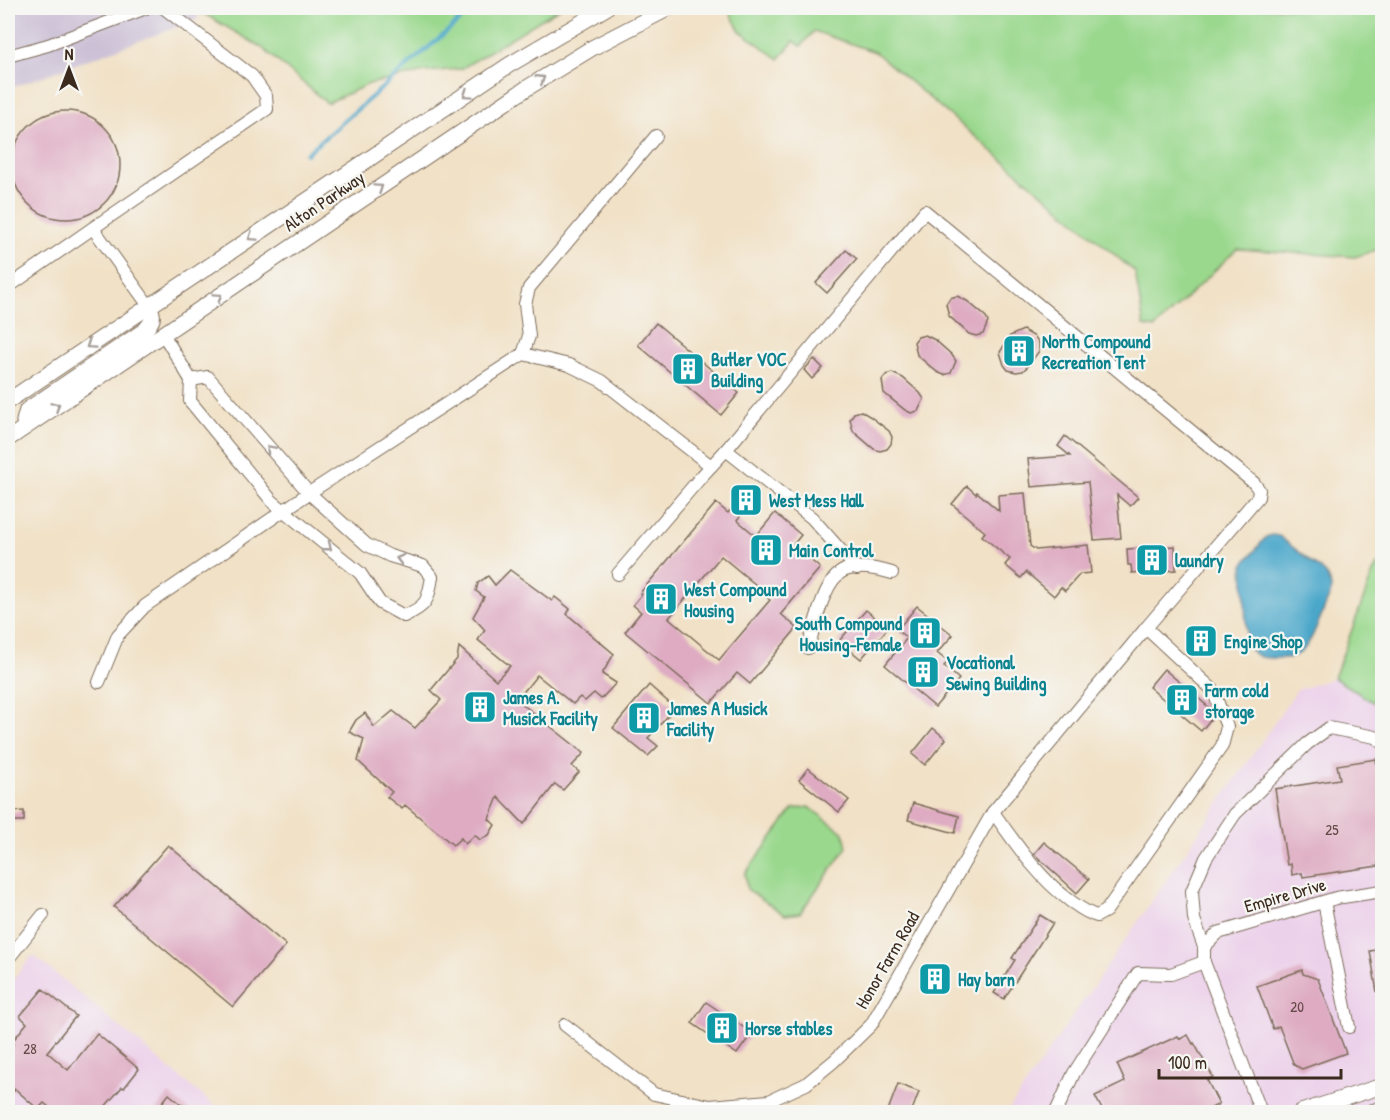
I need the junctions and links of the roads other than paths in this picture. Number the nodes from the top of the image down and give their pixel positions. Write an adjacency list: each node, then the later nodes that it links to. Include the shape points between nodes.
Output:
1 (146, 8): 5 (street)
2 (165, 8): 7 (street, via 252,76 266,96 267,109)
3 (606, 8): 9 (main road, Alton Parkway, one-way to 9, via 509,65)
4 (669, 8): 10 (main road, Alton Parkway, one-way to 4, via 527,88)
5 (8, 56)
6 (656, 136): 11 (street, via 529,288 525,304 529,336)
7 (93, 228): 8 (street); 9 (street)
8 (8, 287)
9 (149, 306): 13 (main road, Alton Parkway, one-way to 13); 14 (main road, via 153,318 145,330 27,410)
10 (163, 334): 12 (street); 14 (main road, Alton Parkway, one-way to 10)
11 (523, 354): 17 (street, via 569,365 602,381); 18 (street)
12 (191, 380): 18 (street, one-way to 12, via 208,377); 19 (street, via 190,401)
13 (8, 400)
14 (25, 426): 15 (main road, Alton Parkway)
15 (8, 439)
16 (726, 450): 17 (street); 20 (street, via 812,518); 23 (street, Honor Farm Road, via 925,211 1259,490 1258,497)
17 (711, 466): 22 (street)
18 (309, 493): 19 (street); 19 (street, one-way to 18, via 360,573 380,603 404,616 419,609 428,599 432,577 423,566 367,545)
19 (282, 511): 25 (street, via 145,606 118,635)
20 (857, 569): 21 (street); 24 (street, via 845,570 829,584)
21 (892, 573)
22 (618, 574)
23 (1146, 628): 27 (street, Honor Farm Road); 27 (street, via 1213,690 1227,727 1222,746 1106,911 1097,916 1088,914 1052,886 1028,861)
24 (808, 648)
25 (99, 682)
26 (1383, 742): 31 (street, via 1329,728 1307,744 1235,814 1206,858 1192,891 1194,919)
27 (993, 812): 34 (street, Honor Farm Road, via 871,1024 806,1084 769,1101 710,1106 654,1094)
28 (1383, 891): 29 (street, Empire Drive)
29 (1324, 902): 31 (street, Empire Drive, via 1218,933); 35 (street)
30 (43, 915): 32 (street)
31 (1204, 946): 33 (street)
32 (8, 959)
33 (1204, 962): 38 (street, via 1171,974 1138,973 1074,1073); 39 (street)
34 (565, 1025)
35 (1349, 1027)
36 (1383, 1086): 40 (main road)
37 (1383, 1109): 41 (main road)
38 (1056, 1113)
39 (1261, 1113)
40 (1301, 1113)
41 (1372, 1113)

